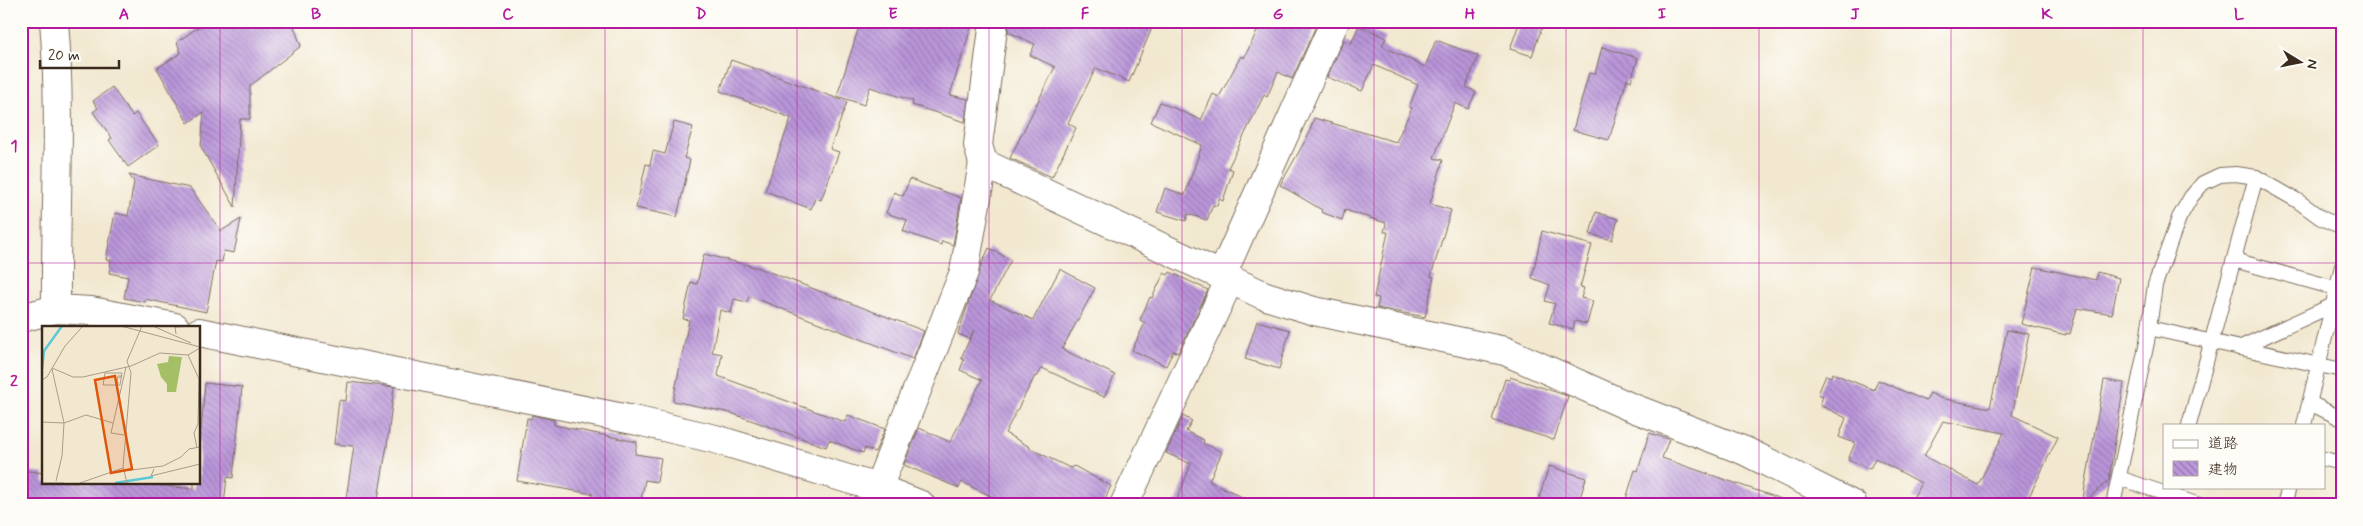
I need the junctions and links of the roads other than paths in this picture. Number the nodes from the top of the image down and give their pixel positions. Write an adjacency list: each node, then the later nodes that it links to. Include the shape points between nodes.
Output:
1 (54, 21): 12 (street, via 58,98)
2 (994, 21): 4 (street, via 978,145)
3 (1335, 21): 9 (street)
4 (983, 163): 9 (street); 28 (street, via 964,272)
5 (2256, 177): 6 (lane, via 2321,218); 7 (lane); 15 (lane, via 2220,175 2203,183 2191,197 2179,218 2158,277)
6 (2342, 227)
7 (2234, 260): 10 (lane); 17 (lane)
8 (2342, 266): 10 (lane)
9 (1226, 277): 32 (street); 33 (street, via 1264,295 1314,310 1505,351 1628,406 1745,451)
10 (2338, 289): 11 (lane)
11 (2331, 306): 18 (lane); 19 (lane)
12 (56, 308): 13 (street); 14 (street, via 91,311)
13 (21, 318)
14 (170, 326)
15 (2149, 328): 17 (lane); 27 (lane)
16 (200, 332): 28 (street, via 638,421 715,439)
17 (2212, 342): 18 (lane); 23 (lane)
18 (2239, 348): 19 (lane)
19 (2318, 364): 20 (lane); 21 (lane)
20 (2342, 370)
21 (2310, 403): 22 (lane); 24 (lane)
22 (2342, 420)
23 (2189, 424)
24 (2304, 424)
25 (2326, 459): 26 (lane)
26 (2342, 463)
27 (2119, 478): 30 (lane); 34 (lane)
28 (878, 488): 31 (street)
29 (2289, 488): 36 (lane)
30 (2171, 491): 35 (lane)
31 (920, 505)
32 (1124, 505)
33 (1853, 505)
34 (2113, 505)
35 (2199, 505)
36 (2284, 505)

